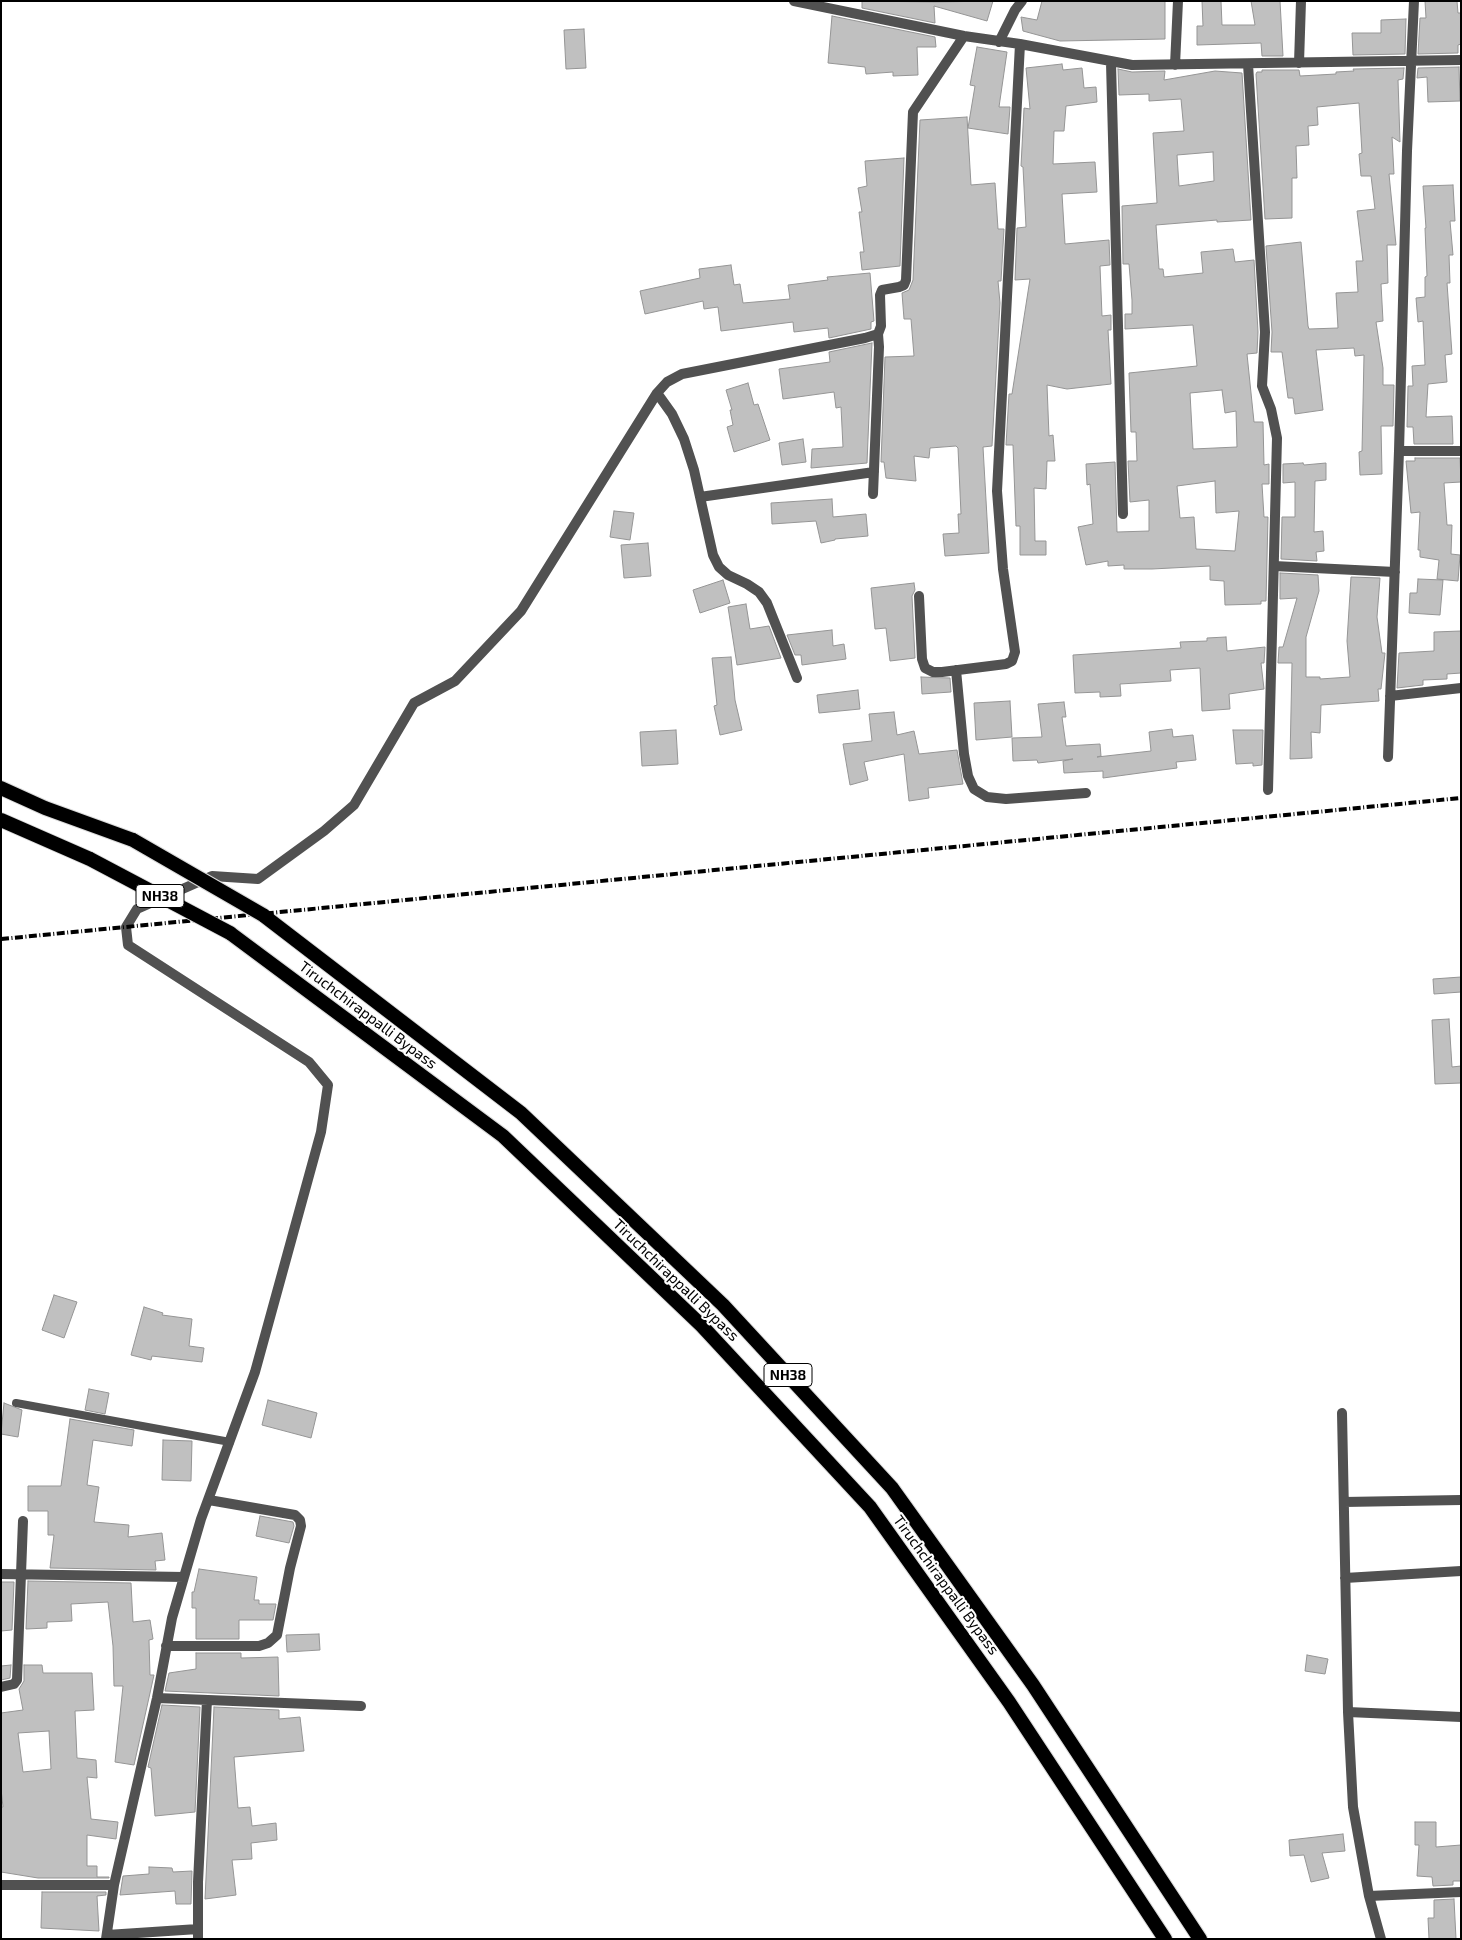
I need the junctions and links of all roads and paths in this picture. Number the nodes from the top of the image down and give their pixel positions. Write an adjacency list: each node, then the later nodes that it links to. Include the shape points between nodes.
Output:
1 (794, 1): 6 (street)
2 (1022, 1): 8 (street)
3 (1178, 1): 15 (street)
4 (1301, 1): 13 (street)
5 (1414, 1): 11 (street)
6 (830, 6): 7 (street)
7 (964, 36): 8 (street); 16 (street, via 913,112 906,280 904,285 882,290)
8 (999, 42): 9 (street)
9 (1020, 44): 12 (street); 27 (street, via 997,491 1003,569 1015,652 1012,661 1006,664)
10 (1461, 60): 11 (street)
11 (1411, 61): 13 (street); 18 (street)
12 (1111, 62): 15 (street); 23 (street)
13 (1299, 63): 14 (street)
14 (1248, 64): 15 (street); 24 (street, via 1265,332 1262,386 1277,438)
15 (1176, 65)
16 (878, 334): 17 (street, via 682,374 667,382); 20 (street)
17 (657, 393): 22 (street, via 684,439); 38 (street, via 521,610 455,680 414,703 354,805 258,879 212,876 137,909 126,927 128,945 309,1062 328,1085 321,1132 299,1215 255,1372)
18 (1399, 451): 19 (street); 25 (street)
19 (1461, 451)
20 (874, 472): 21 (street); 22 (street)
21 (872, 494)
22 (700, 497): 28 (street, via 713,555 719,567 759,592)
23 (1123, 514)
24 (1274, 566): 25 (street); 33 (street)
25 (1395, 572): 30 (street)
26 (919, 596): 27 (street, via 925,668 933,672)
27 (956, 670): 34 (street, via 964,754 974,789 987,797 1006,799)
28 (797, 678)
29 (1461, 688): 30 (street)
30 (1390, 696): 31 (street)
31 (1388, 757)
32 (1, 788): 62 (highway, Tiruchchirappalli Bypass / NH38, bridge, via 133,840 263,915 521,1113 723,1305 892,1488 1033,1685)
33 (1268, 790)
34 (1086, 793)
35 (1, 820): 61 (highway, Tiruchchirappalli Bypass / NH38, bridge, via 90,859 230,933 503,1136 709,1333 870,1507 1009,1702)
36 (16, 1403): 38 (lane)
37 (1342, 1414): 41 (street)
38 (230, 1442): 39 (street)
39 (208, 1500): 46 (street); 48 (street, via 295,1515 300,1520 277,1635 259,1646)
40 (1461, 1500): 41 (street)
41 (1344, 1502): 47 (street)
42 (23, 1521): 44 (street)
43 (1461, 1571): 47 (street)
44 (20, 1573): 45 (street); 46 (street); 49 (street, via 17,1680)
45 (1, 1574)
46 (184, 1577): 48 (street)
47 (1346, 1578): 53 (street)
48 (166, 1646): 50 (street)
49 (1, 1687)
50 (158, 1698): 51 (street); 56 (street)
51 (207, 1700): 52 (street); 59 (street)
52 (361, 1706)
53 (1348, 1712): 54 (street); 58 (street, via 1353,1807)
54 (1461, 1717)
55 (1, 1885): 56 (street)
56 (114, 1885): 60 (street)
57 (1461, 1892): 58 (street)
58 (1369, 1896): 63 (street)
59 (198, 1934): 60 (street)
60 (106, 1937)
61 (1165, 1939)
62 (1200, 1939)
63 (1381, 1939)

